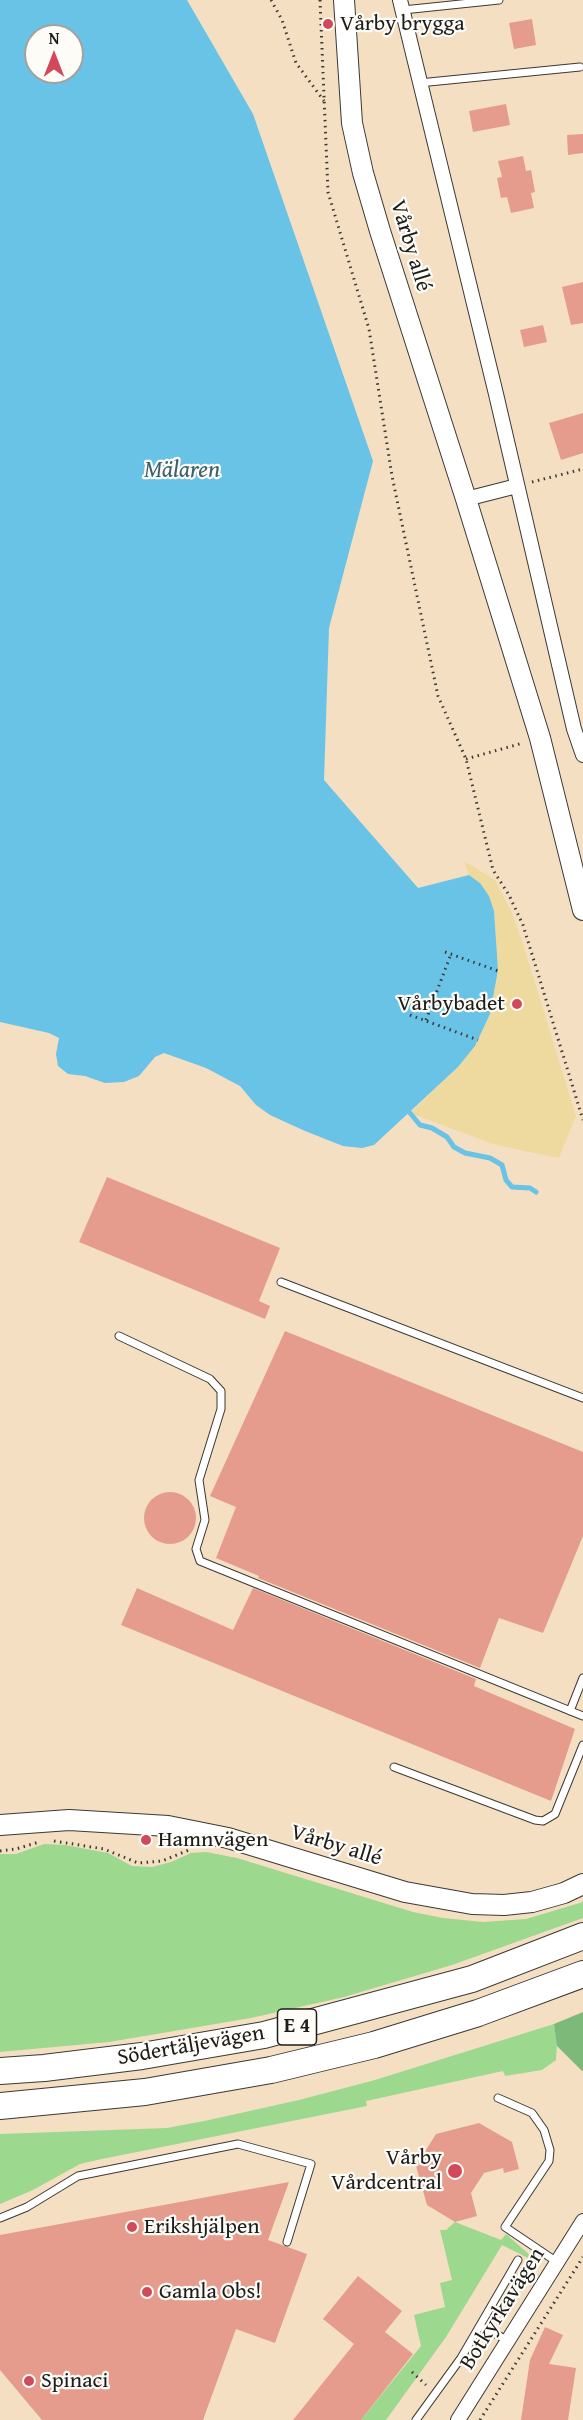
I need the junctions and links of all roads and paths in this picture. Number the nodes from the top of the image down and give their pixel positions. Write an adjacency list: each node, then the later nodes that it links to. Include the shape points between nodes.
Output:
1 (271, 0): 8 (path, via 296,63)
2 (320, 0): 8 (path)
3 (344, 0): 11 (street, Vårby allé, via 352,123 363,173)
4 (499, 0): 5 (lane)
5 (401, 5): 7 (street, Vårby allé)
6 (580, 67): 7 (lane)
7 (419, 83): 10 (street, Vårby allé)
8 (324, 101): 14 (path, via 328,192 369,329 392,476 438,696)
9 (583, 469): 10 (path)
10 (517, 486): 11 (street); 13 (street, Vårby allé)
11 (466, 499): 12 (street, Vårby allé)
12 (540, 738): 14 (path); 15 (street, Vårby allé)
13 (583, 755)
14 (466, 759): 22 (path, via 493,870 523,925)
15 (583, 910)
16 (445, 952): 17 (path)
17 (451, 954): 18 (path); 20 (path)
18 (498, 971)
19 (410, 1015): 20 (path)
20 (426, 1020): 21 (path)
21 (478, 1040)
22 (583, 1120)
23 (281, 1282): 25 (lane)
24 (119, 1335): 27 (lane, via 210,1378 221,1391 221,1409 199,1480 205,1520 196,1549 200,1561)
25 (583, 1398)
26 (583, 1678): 27 (lane)
27 (570, 1711): 28 (lane)
28 (583, 1716)
29 (583, 1745): 30 (lane, via 555,1814 543,1821)
30 (394, 1767)
31 (0, 1825): 32 (street, Vårby allé, via 69,1820 168,1826 228,1838 405,1892 472,1904 532,1902)
32 (583, 1884)
33 (583, 1936): 35 (highway, Södertäljevägen / E 4, via 472,1978 264,2035 142,2056)
34 (583, 1974): 37 (highway, Södertäljevägen / E 4, via 437,2026 271,2070 146,2092)
35 (0, 2071)
36 (498, 2098): 43 (lane, via 532,2113 544,2130 550,2150 549,2161 505,2227)
37 (0, 2106)
38 (0, 2218): 40 (lane, via 78,2176 238,2144 311,2164)
39 (583, 2221): 43 (street, Botkyrkavägen)
40 (287, 2242)
41 (583, 2257): 48 (path)
42 (518, 2260): 44 (lane)
43 (557, 2262): 45 (street, Botkyrkavägen)
44 (480, 2326): 45 (lane); 46 (lane)
45 (509, 2341): 47 (street, Botkyrkavägen)
46 (416, 2420)
47 (458, 2420)
48 (480, 2420)

